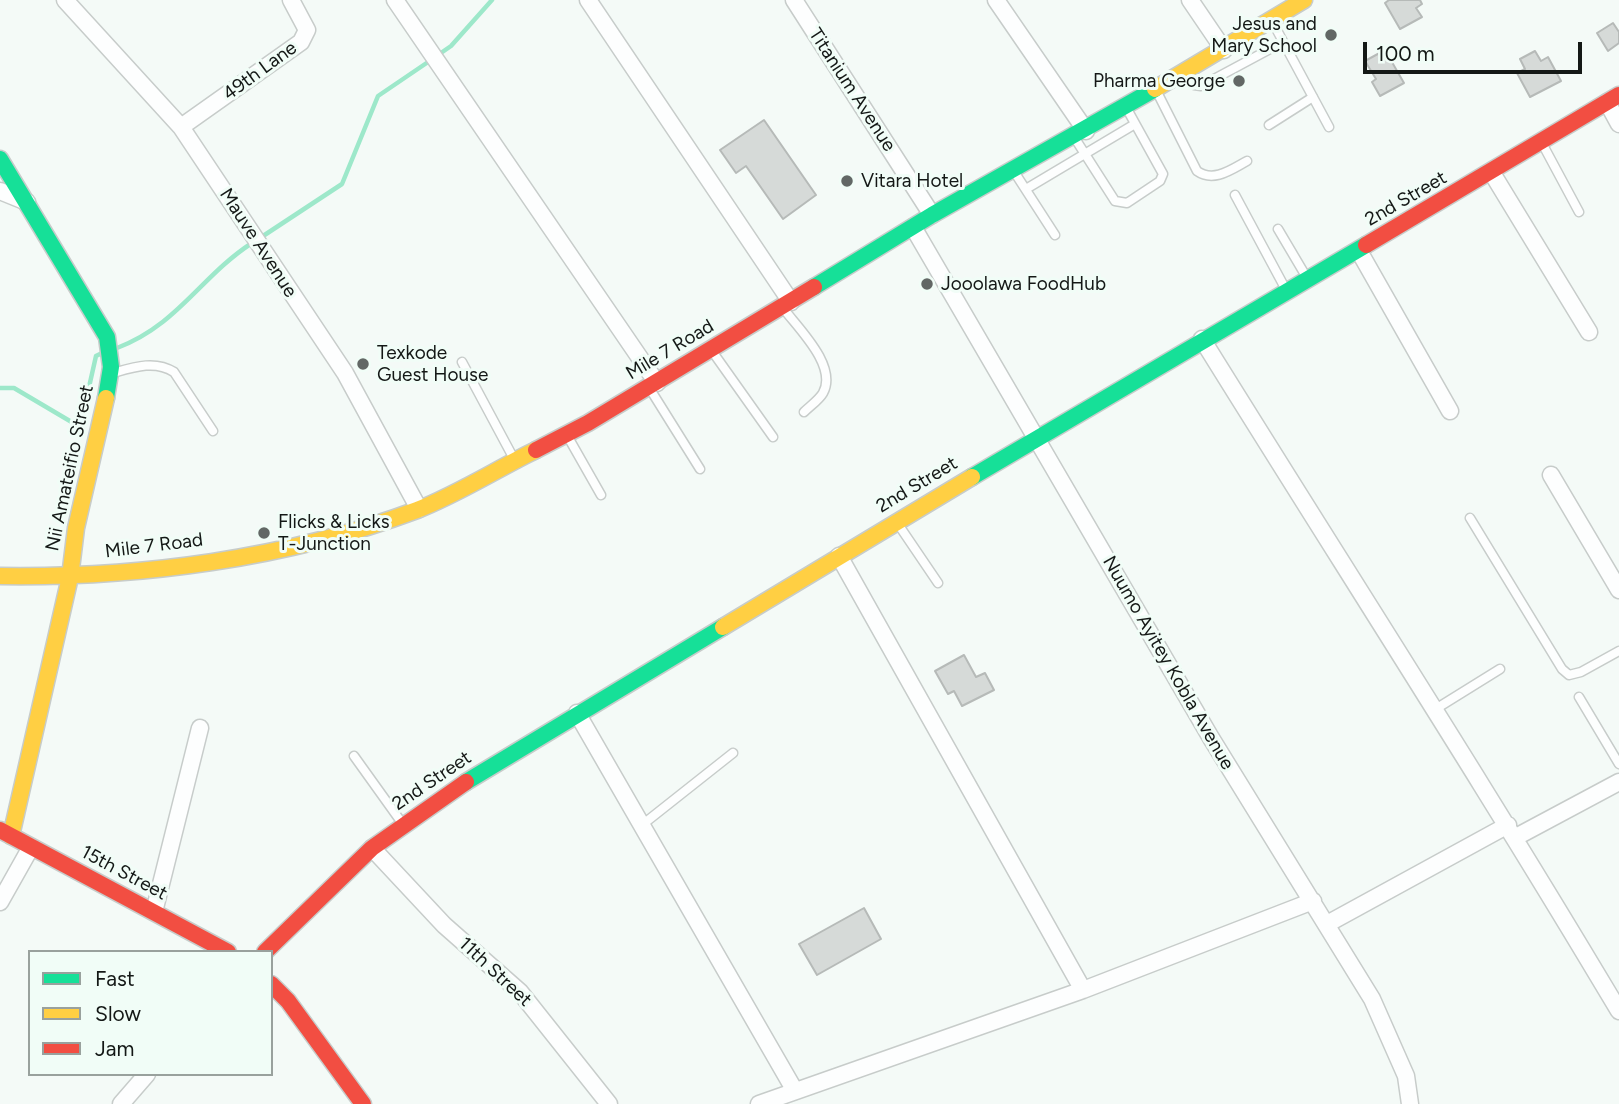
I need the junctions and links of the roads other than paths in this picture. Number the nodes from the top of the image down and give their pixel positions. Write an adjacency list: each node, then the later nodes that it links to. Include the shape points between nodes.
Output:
1 (65, 0): 20 (street, Mauve Avenue)
2 (291, 0): 20 (street, 49th Lane, via 307,30 301,41)
3 (395, 0): 49 (street)
4 (589, 0): 43 (street)
5 (794, 0): 36 (street, Titanium Avenue)
6 (996, 0): 22 (street)
7 (1190, 0): 11 (street)
8 (1304, 0): 9 (street, Mile 7 Road)
9 (1272, 21): 10 (lane); 11 (street, Mile 7 Road)
10 (1283, 42): 12 (lane, via 1201,86 1194,85); 14 (lane)
11 (1224, 50): 12 (street, Mile 7 Road)
12 (1185, 73): 13 (street, Mile 7 Road)
13 (1156, 90): 16 (street, Mile 7 Road); 27 (lane, via 1197,171 1219,175)
14 (1313, 97): 19 (lane); 21 (lane)
15 (1613, 99): 18 (street); 23 (street, 2nd Street)
16 (1126, 108): 17 (lane); 22 (street, Mile 7 Road)
17 (1135, 124): 25 (lane); 25 (lane, via 1163,174 1160,181 1127,203 1115,201)
18 (1619, 124)
19 (1269, 125)
20 (181, 127): 60 (street, Mauve Avenue, via 345,373)
21 (1329, 127)
22 (1080, 134): 24 (street, Mile 7 Road); 25 (lane)
23 (1541, 143): 30 (street, 2nd Street); 35 (lane)
24 (1051, 150): 28 (lane); 29 (street, Mile 7 Road)
25 (1085, 153): 28 (lane)
26 (0, 159): 34 (street)
27 (1247, 161)
28 (1061, 167): 31 (lane)
29 (1014, 170): 31 (lane); 36 (street, Mile 7 Road)
30 (1492, 173): 40 (street, 2nd Street); 44 (street)
31 (1026, 189): 39 (lane)
32 (0, 191): 34 (street)
33 (1235, 195): 42 (lane)
34 (27, 202): 48 (street, via 107,337)
35 (1579, 212)
36 (932, 215): 37 (street, Mile 7 Road)
37 (914, 227): 43 (street, Mile 7 Road); 55 (street, Nuumo Ayitey Kobla Avenue)
38 (1278, 229): 41 (lane)
39 (1055, 235)
40 (1359, 251): 41 (street, 2nd Street); 50 (street)
41 (1308, 280): 42 (street, 2nd Street)
42 (1287, 291): 45 (street, 2nd Street)
43 (786, 304): 46 (street, Mile 7 Road); 51 (lane, via 827,376 822,396)
44 (1589, 332)
45 (1202, 339): 55 (street, 2nd Street); 71 (street)
46 (712, 350): 49 (street, Mile 7 Road); 54 (lane)
47 (462, 362): 56 (lane)
48 (110, 370): 52 (lane, via 165,366 174,372); 65 (street, Nii Amateifio Street, via 76,528)
49 (653, 385): 53 (street, Mile 7 Road); 57 (lane)
50 (1450, 411)
51 (804, 412)
52 (213, 431)
53 (567, 435): 56 (street, Mile 7 Road); 59 (lane)
54 (773, 437)
55 (1037, 438): 62 (street, 2nd Street); 84 (street, Nuumo Ayitey Kobla Avenue, via 1211,738)
56 (515, 462): 60 (street, Mile 7 Road)
57 (700, 469)
58 (1551, 475): 67 (street)
59 (601, 495)
60 (419, 509): 65 (street, Mile 7 Road, via 320,540 240,557)
61 (1470, 518): 68 (lane, via 1562,669 1569,675 1581,673)
62 (897, 522): 63 (street, 2nd Street); 66 (lane)
63 (839, 556): 72 (street, 2nd Street); 91 (street)
64 (0, 576): 65 (street, Mile 7 Road)
65 (71, 578): 81 (street, Nii Amateifio Street)
66 (938, 583)
67 (1619, 590)
68 (1619, 652)
69 (1500, 669): 71 (lane)
70 (1579, 697): 76 (lane)
71 (1434, 710): 80 (street)
72 (577, 713): 78 (street, 2nd Street); 79 (street)
73 (200, 728): 86 (street)
74 (733, 753): 79 (lane)
75 (354, 756): 78 (lane)
76 (1619, 764)
77 (1619, 782): 80 (street)
78 (404, 825): 83 (street, 2nd Street)
79 (642, 825): 94 (street)
80 (1512, 831): 87 (street); 92 (street)
81 (6, 833): 82 (street, 15th Street)
82 (31, 847): 85 (street); 86 (street, 15th Street)
83 (372, 848): 89 (street, 2nd Street); 97 (street, 11th Street, via 444,925 520,992)
84 (1313, 901): 87 (street, Nuumo Ayitey Kobla Avenue); 91 (street)
85 (0, 902)
86 (154, 912): 88 (street, 15th Street)
87 (1327, 925): 99 (street, Nuumo Ayitey Kobla Avenue, via 1372,999 1406,1076)
88 (225, 950)
89 (267, 950)
90 (273, 986): 96 (street)
91 (1083, 990): 94 (street)
92 (1619, 1011)
93 (145, 1076): 95 (street)
94 (795, 1090): 98 (street)
95 (121, 1104)
96 (363, 1104)
97 (609, 1104)
98 (759, 1104)
99 (1410, 1104)

